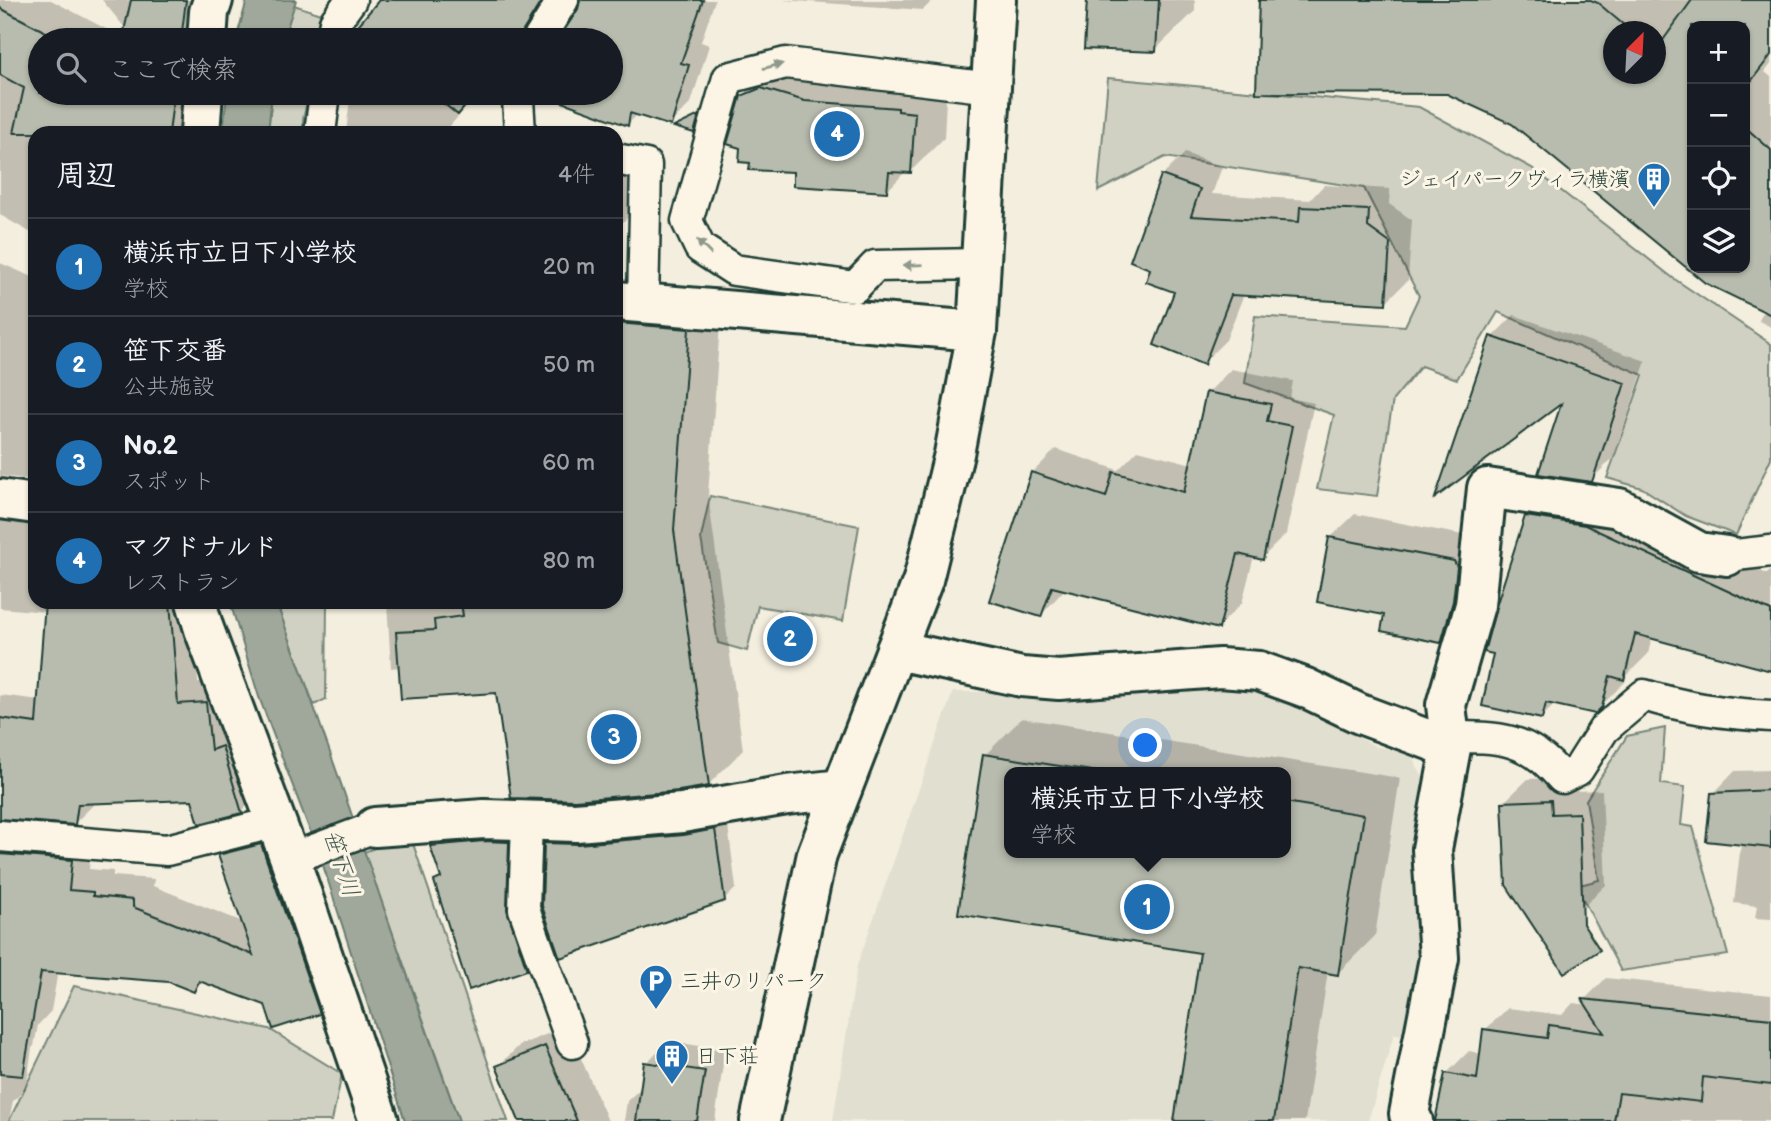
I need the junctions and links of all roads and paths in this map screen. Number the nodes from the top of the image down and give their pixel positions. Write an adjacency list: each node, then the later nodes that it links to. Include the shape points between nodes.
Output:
1 (213, 0): 5 (street)
2 (351, 0): 6 (lane)
3 (564, 0): 7 (lane)
4 (996, 0): 8 (street)
5 (208, 28)
6 (333, 28)
7 (546, 28)
8 (991, 88): 16 (street); 16 (lane, one-way to 8, via 875,266 855,287 734,270 701,248 687,221 728,78 786,63)
9 (202, 105): 12 (street)
10 (324, 105): 13 (lane)
11 (518, 105): 14 (lane)
12 (201, 126)
13 (321, 126)
14 (520, 126)
15 (623, 160): 17 (lane, via 646,165)
16 (981, 264): 18 (street)
17 (630, 302): 18 (street)
18 (977, 331): 24 (street, via 954,454 923,580)
19 (0, 499): 20 (street)
20 (28, 503)
21 (1771, 551): 22 (lane)
22 (1727, 556): 26 (street, via 1699,552 1619,508 1487,488 1475,605 1446,705)
23 (198, 609): 29 (street)
24 (895, 650): 26 (street, via 1022,677 1059,680 1220,668 1259,671 1360,714); 27 (street)
25 (1771, 716): 26 (lane, via 1677,705 1644,695 1604,729 1578,770 1562,778 1522,744 1496,737)
26 (1451, 742): 36 (street, via 1432,849 1439,958 1409,1114)
27 (842, 789): 28 (street, via 682,813 576,822); 35 (street, via 817,854)
28 (527, 821): 30 (street); 33 (lane, via 524,909)
29 (276, 822): 31 (lane, via 167,850); 32 (street)
30 (375, 827): 32 (lane)
31 (0, 836)
32 (296, 857): 34 (street)
33 (572, 1043)
34 (379, 1121)
35 (760, 1121)
36 (1413, 1121)

